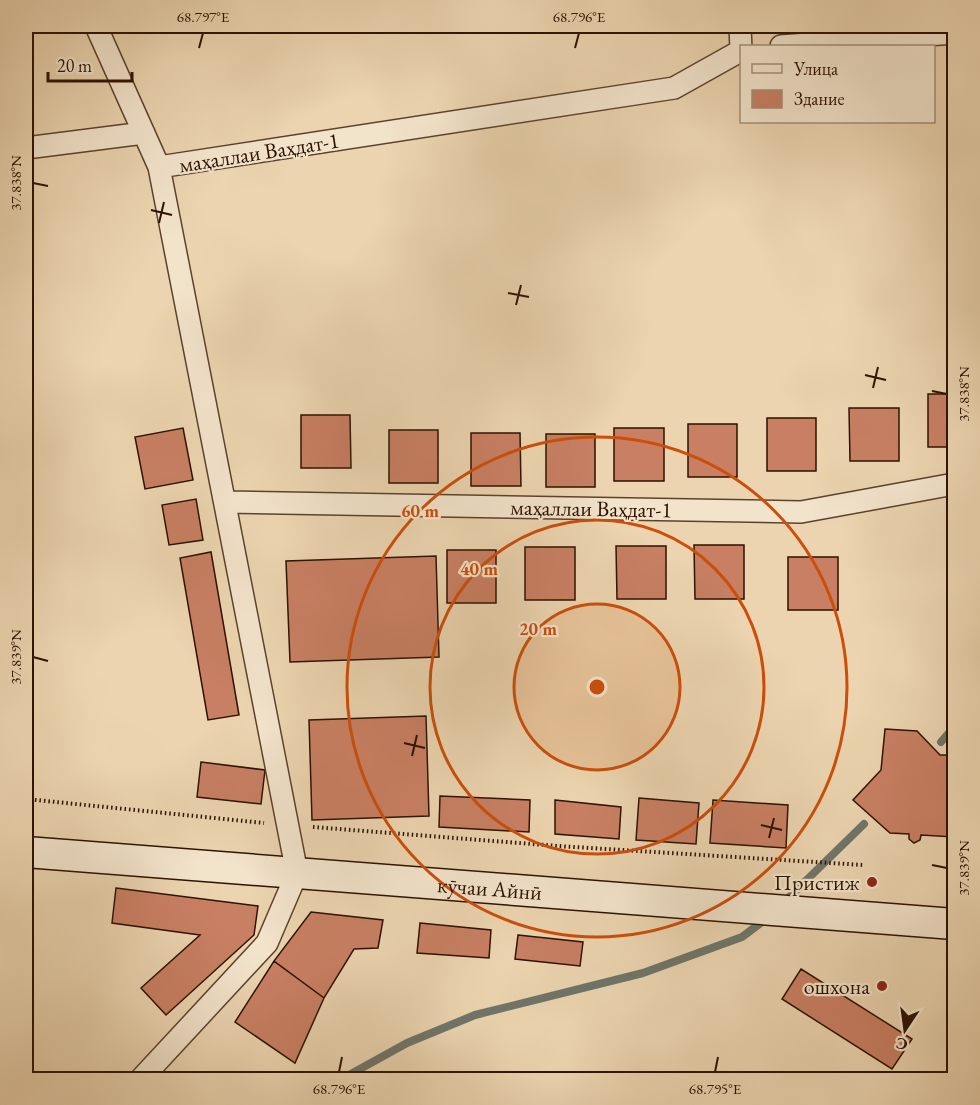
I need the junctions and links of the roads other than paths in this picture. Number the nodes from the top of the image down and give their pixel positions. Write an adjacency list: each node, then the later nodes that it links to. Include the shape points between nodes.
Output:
1 (96, 26): 7 (street, маҳаллаи Ваҳдат-1)
2 (740, 26): 4 (street, маҳаллаи Ваҳдат-1)
3 (954, 33): 5 (street)
4 (741, 45)
5 (794, 45)
6 (740, 51): 9 (street, маҳаллаи Ваҳдат-1, via 674,88)
7 (144, 133): 8 (street); 9 (street, маҳаллаи Ваҳдат-1)
8 (26, 148)
9 (159, 167): 11 (street, маҳаллаи Ваҳдат-1)
10 (954, 484): 11 (street, маҳаллаи Ваҳдат-1, via 801,512)
11 (225, 502): 13 (street, маҳаллаи Ваҳдат-1)
12 (26, 852): 13 (main road, кӯчаи Айнӣ)
13 (297, 873): 14 (main road, кӯчаи Айнӣ); 15 (street, via 267,943)
14 (954, 924)
15 (140, 1080)

